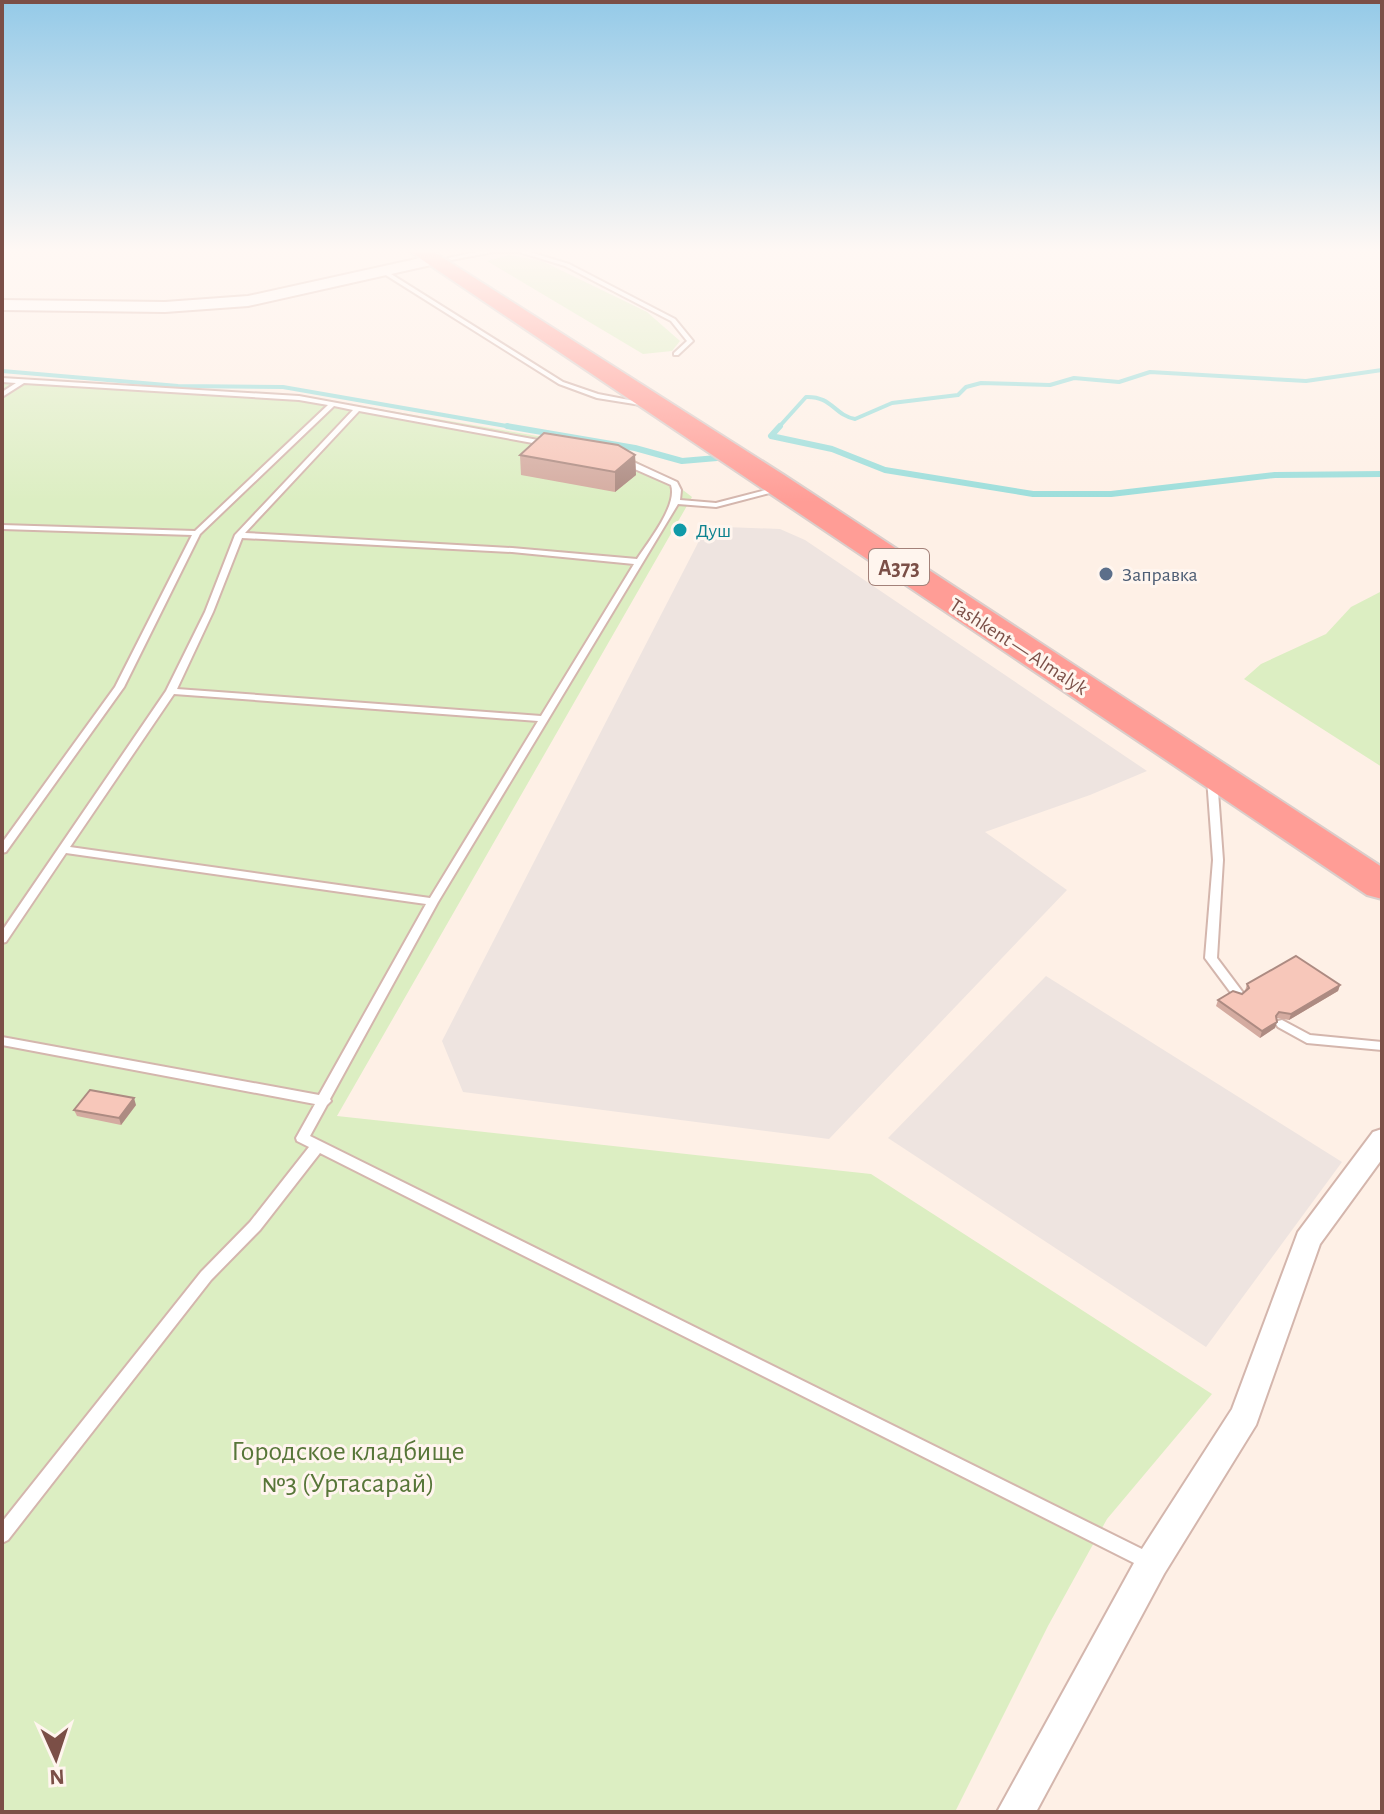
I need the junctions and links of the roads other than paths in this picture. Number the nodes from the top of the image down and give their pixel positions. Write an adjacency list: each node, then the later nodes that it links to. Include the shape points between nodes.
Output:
1 (483, 334): 10 (lane, via 561,383 597,396)
2 (551, 334): 10 (highway, Tashkent — Almalyk / A373)
3 (570, 334): 25 (highway, Tashkent — Almalyk / A373)
4 (684, 334): 5 (lane, via 690,341)
5 (676, 354)
6 (2, 380): 7 (lane)
7 (23, 381): 8 (lane); 9 (lane)
8 (2, 395)
9 (333, 404): 11 (lane); 17 (lane)
10 (658, 406): 14 (highway, Tashkent — Almalyk / A373)
11 (358, 408): 12 (lane); 18 (lane)
12 (559, 446)
13 (613, 458): 15 (lane, via 674,484)
14 (782, 487): 15 (lane, via 716,505); 22 (highway, Tashkent — Almalyk / A373)
15 (676, 502): 19 (lane)
16 (2, 527): 17 (lane)
17 (197, 533): 23 (lane, via 119,687)
18 (239, 535): 19 (lane); 20 (lane)
19 (640, 562): 21 (lane)
20 (171, 691): 21 (lane); 24 (lane)
21 (543, 719): 27 (lane)
22 (1212, 773): 26 (highway, Tashkent — Almalyk / A373); 29 (lane, via 1218,860 1211,958)
23 (2, 850)
24 (66, 850): 27 (lane); 28 (lane)
25 (1382, 851)
26 (1382, 886)
27 (433, 902): 33 (lane)
28 (2, 939)
29 (1238, 994)
30 (1282, 1024): 32 (lane, via 1307,1039)
31 (2, 1041): 33 (lane)
32 (1382, 1046)
33 (325, 1101): 35 (lane, via 302,1138)
34 (1382, 1139): 37 (street, via 1308,1240 1245,1415)
35 (318, 1146): 36 (lane, via 255,1226 206,1276); 37 (lane)
36 (2, 1535)
37 (1152, 1563): 38 (street)
38 (1016, 1812)

